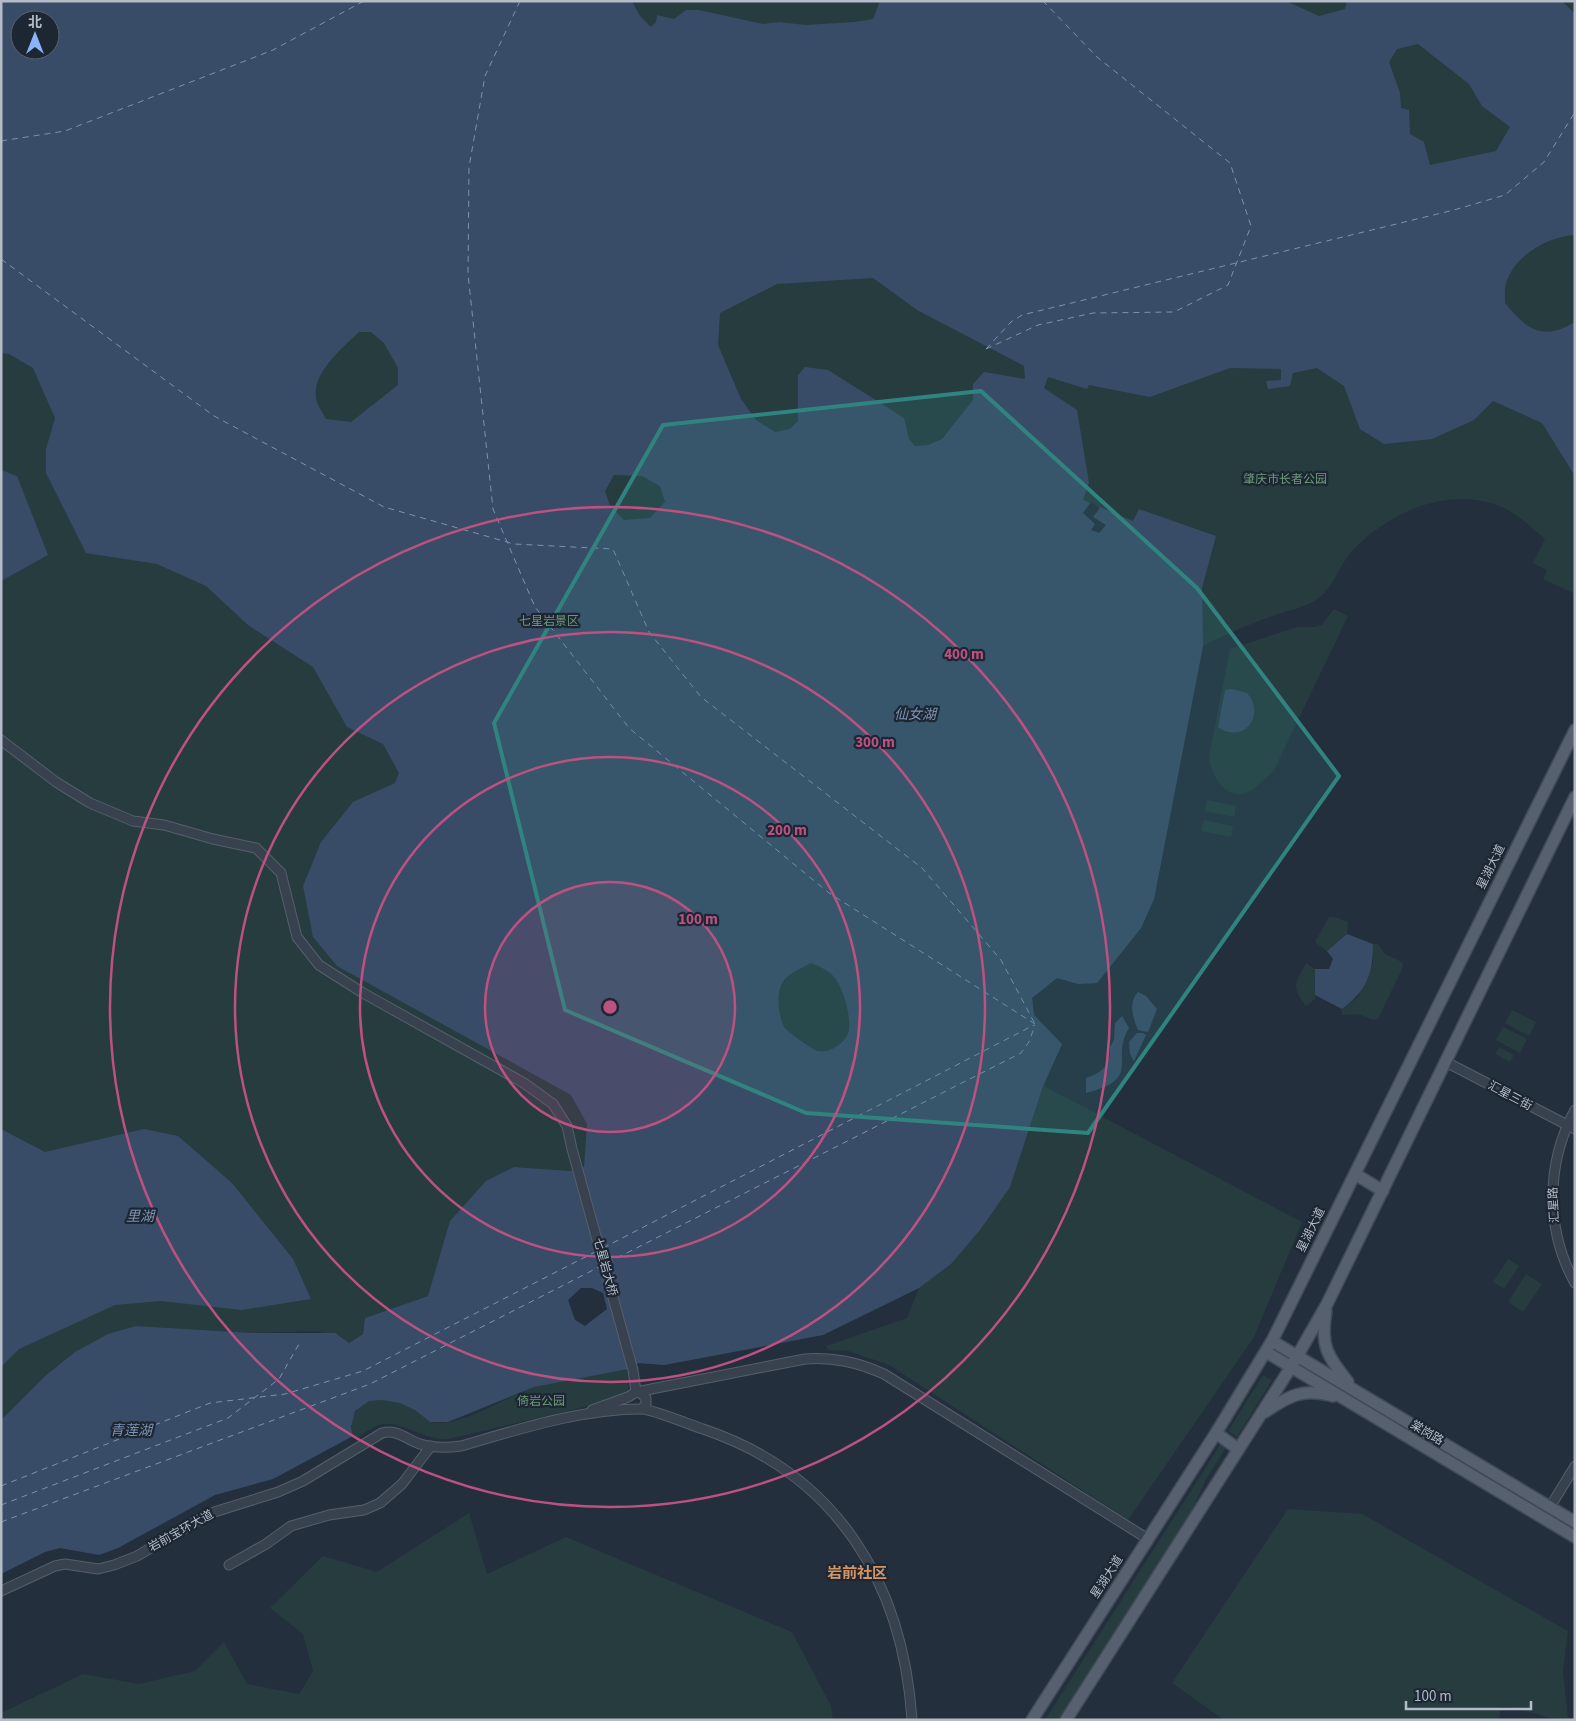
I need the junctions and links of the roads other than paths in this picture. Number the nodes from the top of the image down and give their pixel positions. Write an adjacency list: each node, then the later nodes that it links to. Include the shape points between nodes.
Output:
1 (1575, 730): 3 (main road, 星湖大道)
2 (1, 740): 17 (street, 七星岩大桥, via 56,782 90,803 133,821 164,825 256,848 281,873 297,938 319,965 524,1083 553,1104 568,1126 633,1370)
3 (1571, 745): 8 (main road, 星湖大道)
4 (1575, 796): 5 (main road)
5 (1446, 1062): 7 (street, 汇星三街); 9 (main road)
6 (1575, 1110): 7 (street, 汇星路)
7 (1571, 1127): 10 (street, 汇星路, via 1559,1146 1552,1187 1556,1237)
8 (1354, 1174): 9 (main road); 12 (main road, 星湖大道)
9 (1383, 1191): 11 (main road)
10 (1575, 1283)
11 (1327, 1304): 14 (main road); 16 (main road, via 1322,1336 1324,1345 1328,1356)
12 (1272, 1341): 13 (main road, 星湖大道); 14 (main road, 棠岗路)
13 (1266, 1352): 15 (main road, 棠岗路); 22 (main road, 星湖大道)
14 (1297, 1356): 15 (main road); 16 (main road, 棠岗路)
15 (1291, 1367): 18 (main road, 棠岗路); 21 (main road)
16 (1352, 1388): 25 (main road, 棠岗路)
17 (634, 1393): 19 (street, via 629,1406); 19 (street, 七星岩大桥, via 646,1398 646,1404); 20 (street); 31 (street, via 804,1359 827,1358 865,1365 899,1382)
18 (1345, 1399): 21 (main road, via 1323,1393 1297,1394 1285,1398); 27 (main road, 棠岗路)
19 (639, 1410): 20 (street); 34 (street, via 723,1436 754,1451 797,1478 834,1514 877,1578 896,1622 905,1659)
20 (580, 1414): 23 (street, via 461,1446)
21 (1260, 1416): 24 (main road)
22 (1216, 1433): 24 (main road); 31 (main road, 星湖大道)
23 (431, 1446): 32 (street, via 402,1484 380,1503 364,1510 329,1515 291,1526); 33 (street, 岩前宝环大道, via 396,1432 382,1433 302,1481 211,1513 137,1556 98,1569 65,1564 56,1566)
24 (1238, 1449): 36 (main road)
25 (1479, 1464): 27 (main road); 28 (main road, 棠岗路)
26 (1575, 1466): 28 (street)
27 (1472, 1476): 30 (main road, 棠岗路)
28 (1550, 1507): 29 (main road, 棠岗路)
29 (1575, 1522)
30 (1575, 1537)
31 (1148, 1539): 35 (main road, 星湖大道)
32 (229, 1565)
33 (1, 1591)
34 (912, 1720)
35 (1032, 1720)
36 (1066, 1720)

